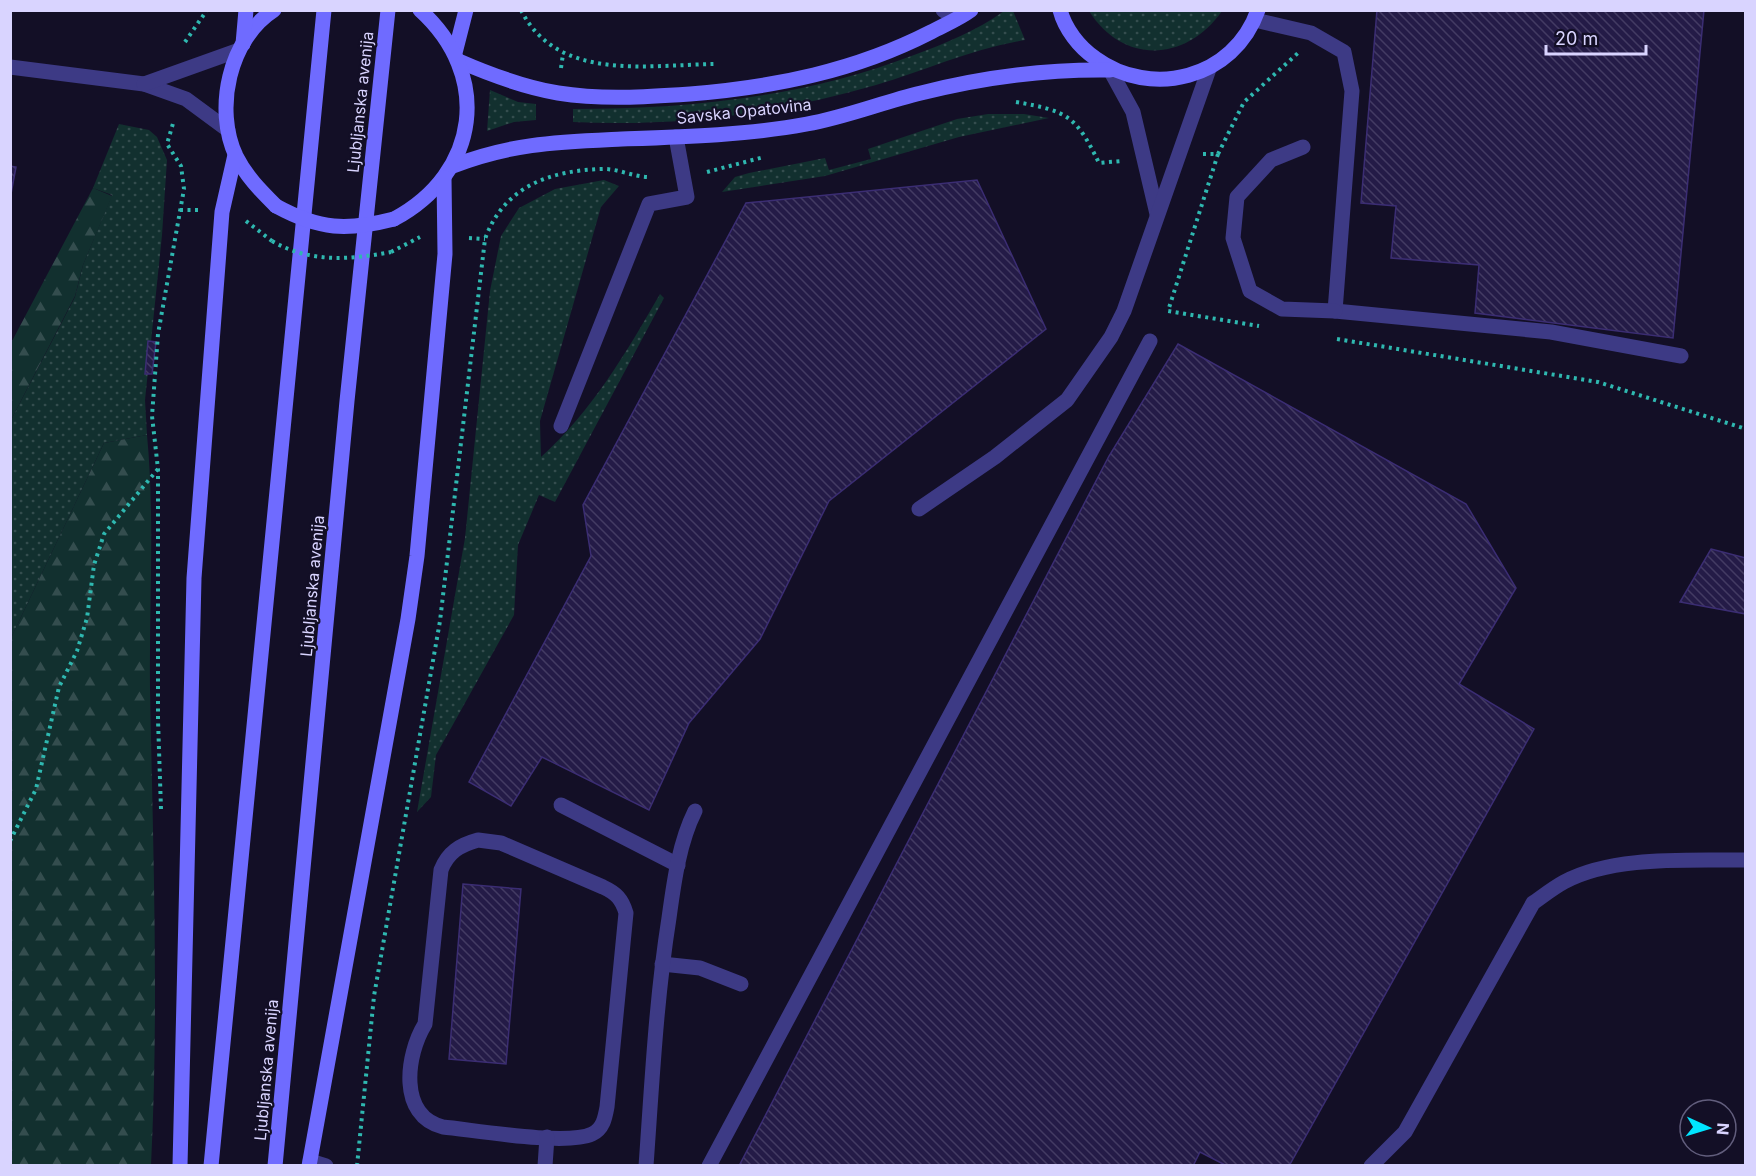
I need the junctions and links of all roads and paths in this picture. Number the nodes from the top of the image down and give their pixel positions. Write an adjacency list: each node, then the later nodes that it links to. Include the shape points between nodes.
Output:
1 (207, 10): 14 (path)
2 (246, 10): 13 (main road)
3 (274, 10): 13 (main road)
4 (324, 10): 58 (main road)
5 (388, 10): 59 (main road, Ljubljanska avenija)
6 (420, 10): 15 (main road, via 438,27)
7 (466, 10): 15 (main road)
8 (521, 10): 17 (path, via 542,41 563,54 593,64)
9 (971, 10): 11 (main road, Savska Opatovina)
10 (1060, 10): 19 (main road, via 1062,20 1083,49)
11 (950, 15): 15 (main road, Savska Opatovina, via 899,48 840,70 755,88 636,98 580,95 496,77)
12 (1256, 15): 20 (main road, via 1236,48); 41 (street, via 1311,33 1344,52 1353,91)
13 (241, 47): 21 (street); 24 (main road, via 232,68 226,103)
14 (178, 51)
15 (457, 57): 31 (main road, via 466,90 467,122)
16 (1294, 59): 28 (path, via 1244,102 1218,154)
17 (720, 64)
18 (10, 67): 21 (street)
19 (1110, 69): 20 (main road, via 1143,80 1177,80); 25 (main road, Savska Opatovina, via 1012,74 808,124); 36 (street, via 1133,112)
20 (1209, 69): 36 (street)
21 (144, 84): 24 (street, via 186,99)
22 (1005, 103): 30 (path, via 1016,101 1059,111 1076,122 1099,163)
23 (172, 124): 35 (path, via 167,144 181,166 184,189)
24 (228, 130): 27 (main road)
25 (676, 137): 31 (main road, Savska Opatovina, via 518,146 487,153); 44 (street, via 687,197 649,204)
26 (1303, 147): 41 (street, via 1271,160 1237,197 1233,238 1250,291 1282,309)
27 (236, 154): 31 (main road, bridge, via 252,183 276,206 302,219 335,228 394,219 426,198); 57 (main road, via 222,212 194,578)
28 (1205, 154)
29 (770, 156): 32 (path)
30 (1112, 162)
31 (448, 172): 56 (main road, via 445,254 417,556)
32 (704, 173)
33 (641, 177): 40 (path, via 603,169 547,176 513,195 499,209)
34 (198, 209): 35 (path)
35 (180, 210): 45 (path, via 158,334 152,416)
36 (1157, 213): 46 (street, via 1124,311 1111,337 1067,400 995,457)
37 (242, 219): 38 (path, bridge, via 272,241 308,256 326,258 353,259 392,252)
38 (427, 234)
39 (474, 238): 40 (path)
40 (485, 239): 61 (path, via 440,621 374,996)
41 (1335, 311): 43 (street, via 1551,332)
42 (1150, 341): 64 (street)
43 (1681, 356)
44 (561, 426)
45 (158, 469): 49 (path); 50 (path, via 104,534 94,565 87,618 77,651 59,687 36,789)
46 (919, 509)
47 (561, 806): 52 (street)
48 (695, 811): 52 (street)
49 (161, 812)
50 (10, 841)
51 (1746, 860): 65 (street, via 1655,862 1599,869 1564,882 1533,903 1405,1132)
52 (678, 865): 53 (street)
53 (662, 964): 54 (street, via 700,968); 63 (street)
54 (741, 984)
55 (548, 1137): 55 (street, via 580,1138 594,1134 604,1122 626,913 618,895 611,891 501,843 478,840 456,849 441,870 425,1024 415,1040 411,1099 429,1124); 62 (street)
56 (310, 1163): 60 (street)
57 (180, 1166)
58 (211, 1166)
59 (274, 1166)
60 (326, 1166)
61 (357, 1166)
62 (545, 1166)
63 (646, 1166)
64 (709, 1166)
65 (1371, 1166)

